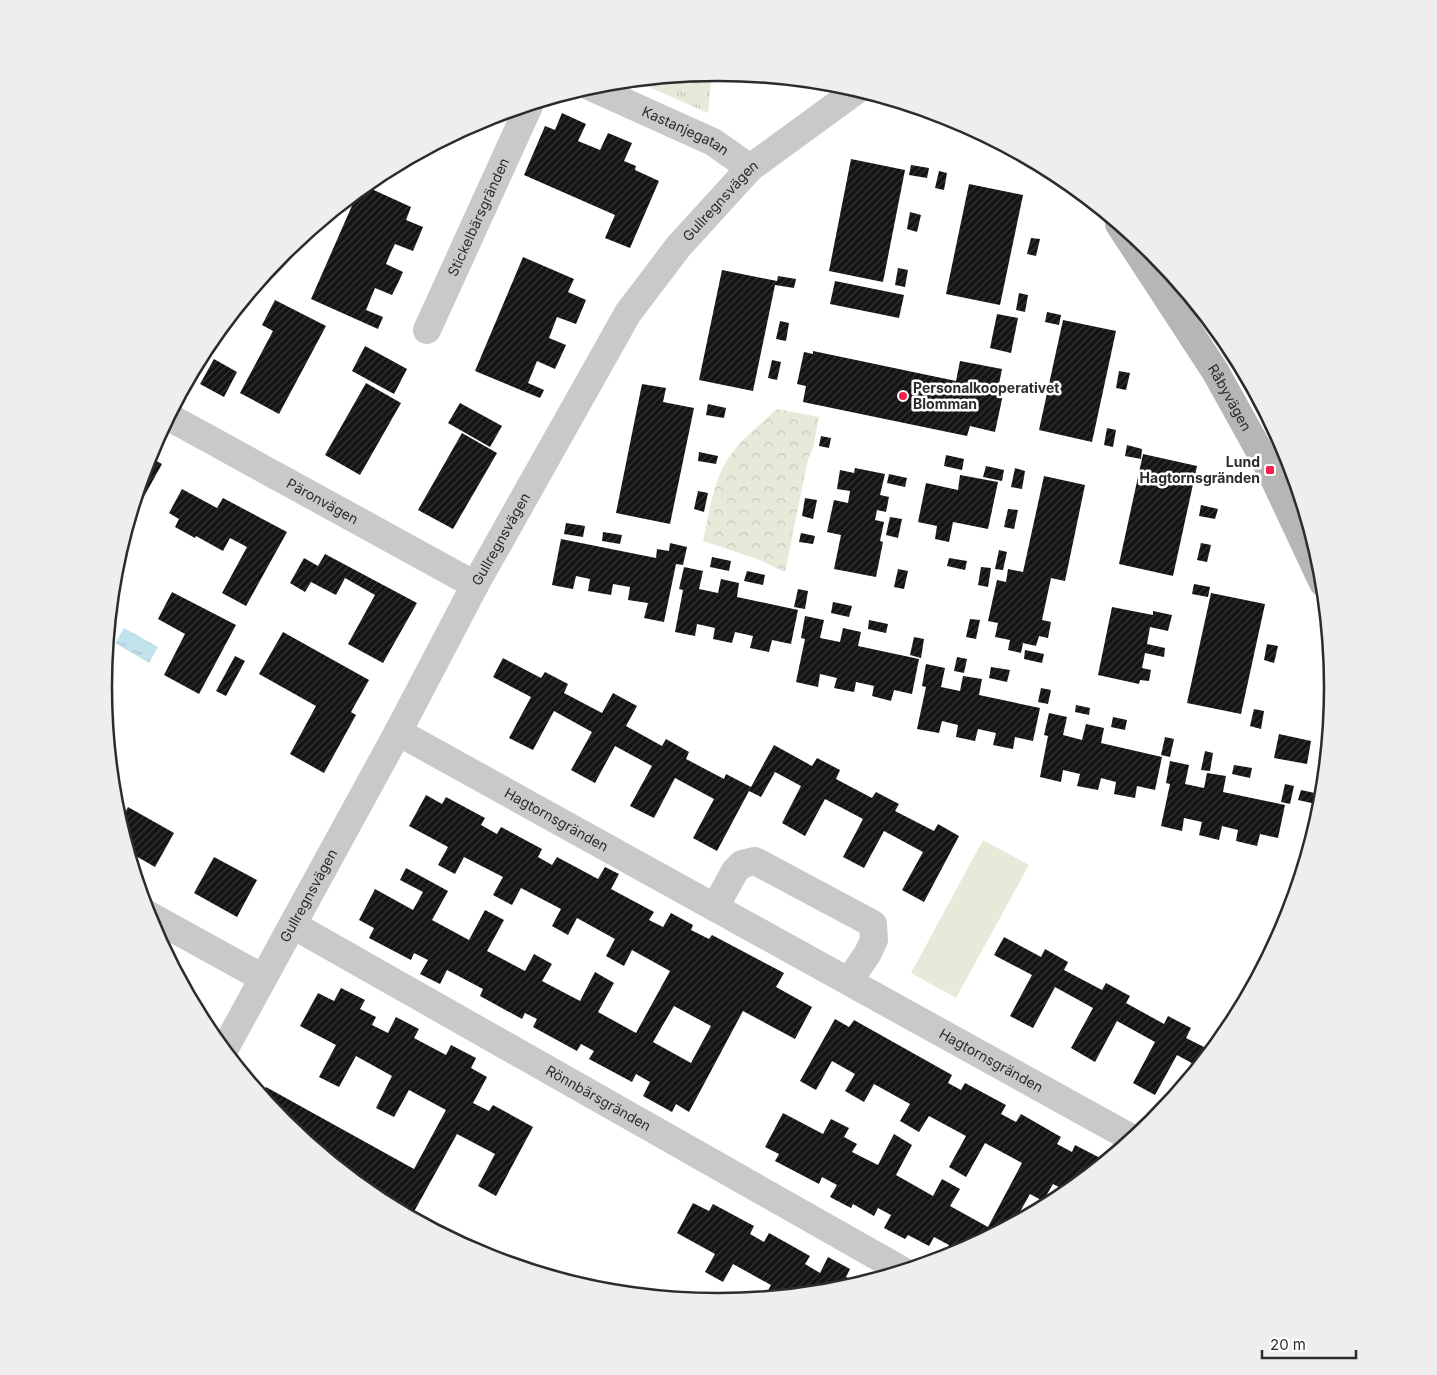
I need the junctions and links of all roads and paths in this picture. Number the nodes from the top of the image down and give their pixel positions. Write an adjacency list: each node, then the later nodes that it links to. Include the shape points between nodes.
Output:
1 (603, 92): 4 (street, Kastanjegatan, via 713,142)
2 (849, 96): 4 (street, Gullregnsvägen)
3 (526, 112): 6 (street, Stickelbärsgränden)
4 (750, 168): 9 (street, Gullregnsvägen, via 678,246 628,312)
5 (1132, 245): 8 (street, Råbyvägen, via 1215,371 1270,470)
6 (427, 330)
7 (175, 419): 9 (street, Päronvägen)
8 (1309, 554)
9 (475, 585): 10 (street, Gullregnsvägen)
10 (398, 732): 11 (street, Hagtornsgränden); 13 (street, Gullregnsvägen)
11 (715, 908): 15 (street, Hagtornsgränden); 15 (street, via 735,871 742,864 755,861 873,924 874,940 868,954)
12 (158, 919): 14 (street)
13 (293, 925): 14 (street, Gullregnsvägen); 18 (street, Rönnbärsgränden)
14 (263, 978): 16 (street, Gullregnsvägen)
15 (848, 981): 17 (street, Hagtornsgränden)
16 (228, 1043)
17 (1126, 1135)
18 (897, 1267)

